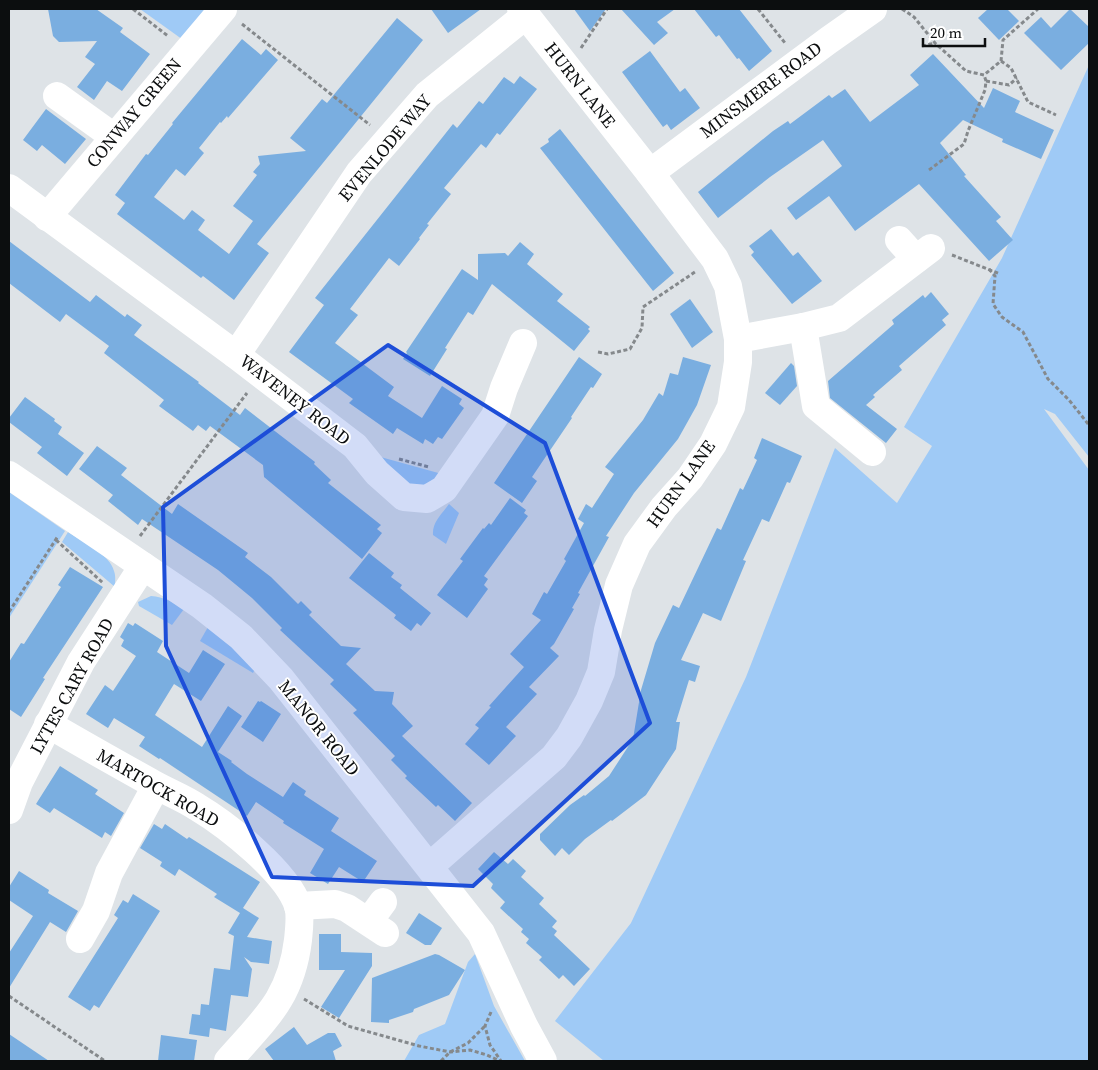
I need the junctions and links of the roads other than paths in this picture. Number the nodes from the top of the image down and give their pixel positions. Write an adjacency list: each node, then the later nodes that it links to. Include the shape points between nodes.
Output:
1 (873, 9): 6 (street, MINSMERE ROAD)
2 (523, 12): 6 (street, HURN LANE); 13 (street, EVENLODE WAY, via 427,95 359,174)
3 (230, 15): 5 (street, CONWAY GREEN, via 187,50)
4 (57, 96): 5 (street)
5 (114, 137): 8 (street, CONWAY GREEN)
6 (650, 173): 11 (street, HURN LANE, via 715,259 728,286)
7 (9, 188): 8 (street, WAVENEY ROAD)
8 (47, 217): 13 (street, WAVENEY ROAD)
9 (916, 249): 10 (street, via 839,318)
10 (803, 327): 11 (street); 14 (street, via 816,406)
11 (738, 339): 21 (street, HURN LANE, via 731,407 713,444 690,478 638,544 619,585 601,672 589,701 554,757)
12 (523, 344): 13 (street, WAVENEY ROAD, via 495,416 444,489 427,499 404,497 377,473 355,446)
13 (236, 354)
14 (872, 452)
15 (9, 475): 16 (street, MANOR ROAD)
16 (134, 560): 17 (street, LYTES CARY ROAD, via 121,599 81,662); 21 (street, MANOR ROAD, via 241,637 281,679)
17 (48, 724): 18 (street, LYTES CARY ROAD); 19 (street, MARTOCK ROAD)
18 (14, 779): 20 (street, LYTES CARY ROAD)
19 (156, 786): 22 (street, MARTOCK ROAD, via 196,806 225,826 283,878); 24 (street, via 109,873 96,911)
20 (9, 810)
21 (430, 866): 26 (street, MANOR ROAD, via 482,933)
22 (298, 906): 23 (street, via 336,904); 25 (street, MARTOCK ROAD, via 296,960 286,987 274,1008)
23 (379, 919)
24 (80, 939)
25 (228, 1061)
26 (543, 1061)

